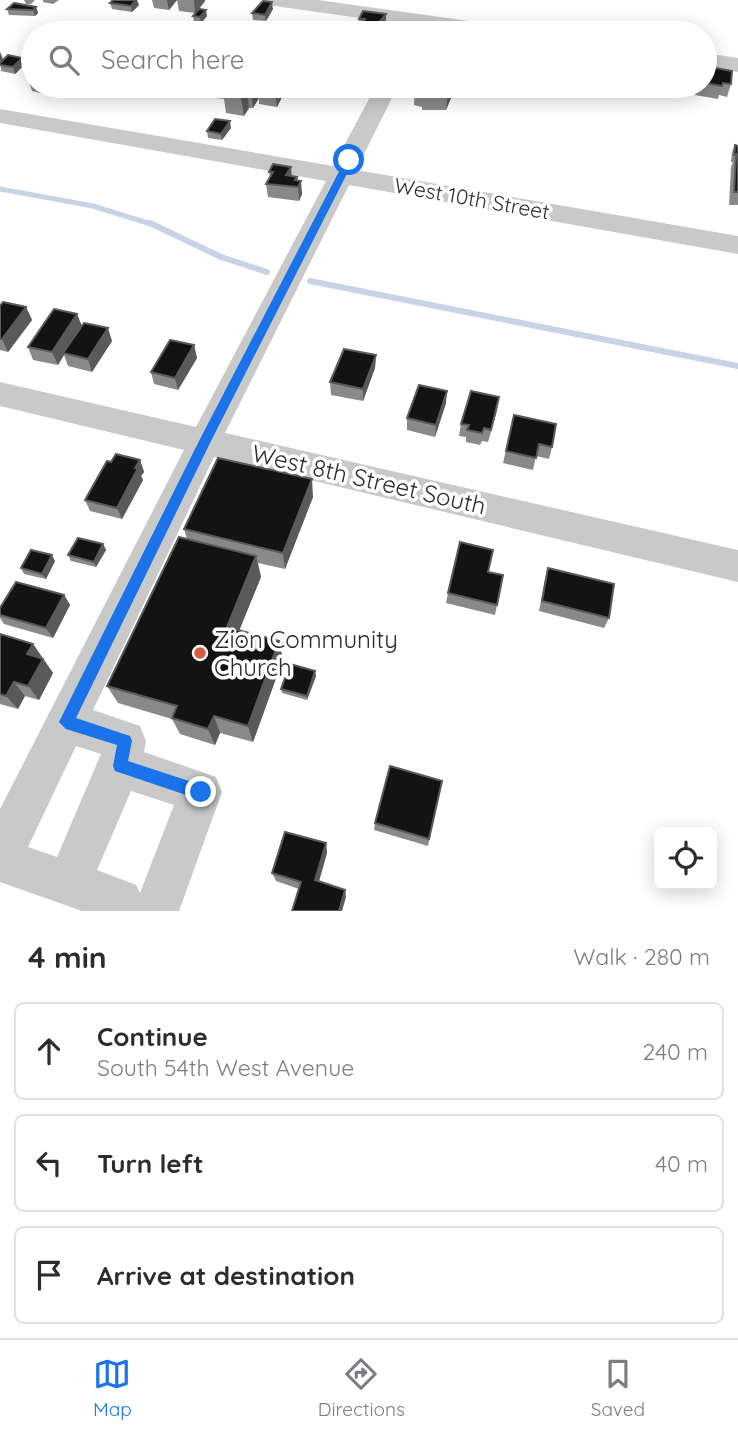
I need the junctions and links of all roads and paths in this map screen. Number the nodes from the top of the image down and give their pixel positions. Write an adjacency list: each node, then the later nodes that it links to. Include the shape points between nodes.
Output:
1 (274, 0): 2 (street)
2 (385, 21)
3 (717, 62): 4 (street)
4 (738, 65)
5 (381, 98): 7 (street)
6 (0, 116): 7 (street, West 10th Street)
7 (341, 176): 8 (street, West 10th Street); 10 (street)
8 (738, 244)
9 (0, 394): 10 (street, West 8th Street South)
10 (205, 441): 11 (street, West 8th Street South); 12 (street)
11 (738, 566)
12 (66, 722): 13 (street, via 125,741); 14 (street)
13 (120, 766): 15 (street); 16 (street, via 201,792)
14 (0, 858): 15 (street)
15 (69, 883): 16 (street)
16 (136, 909)

